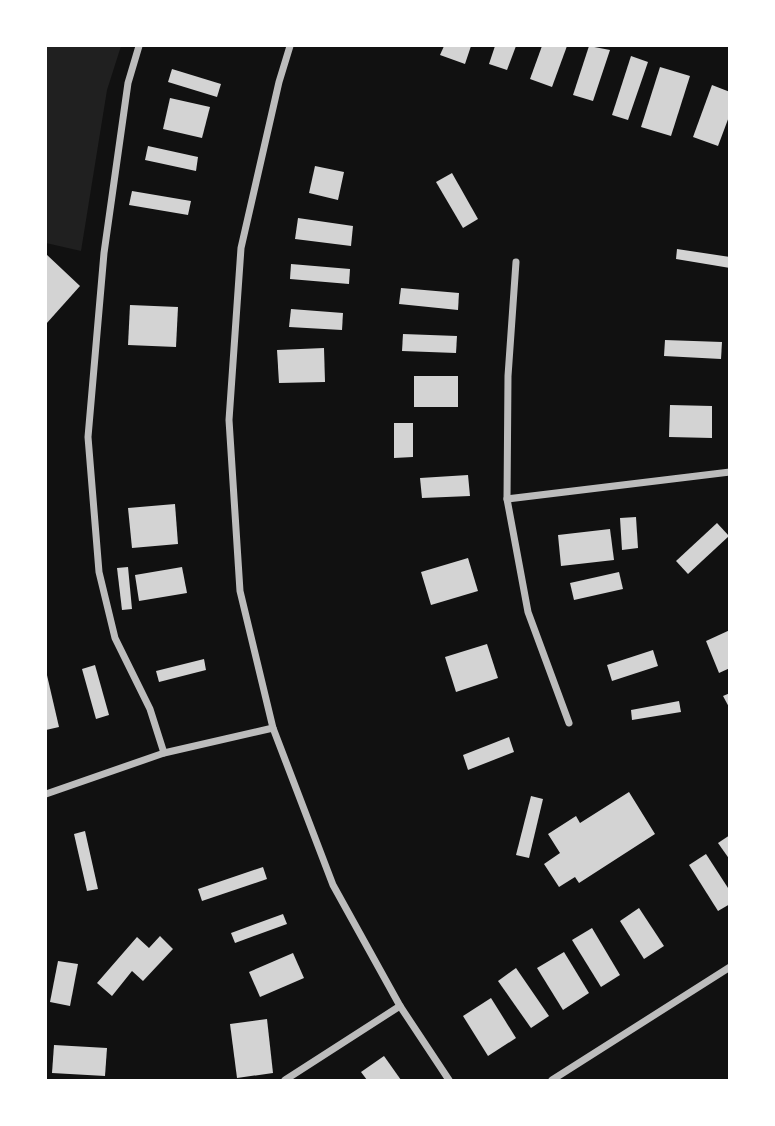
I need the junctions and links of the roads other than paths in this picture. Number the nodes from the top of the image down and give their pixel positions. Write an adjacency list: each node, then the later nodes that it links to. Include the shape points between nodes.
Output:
1 (139, 46): 8 (street, via 128,83 104,253 88,437 99,572 114,638 150,709)
2 (290, 46): 7 (street, via 241,248 229,420 240,591)
3 (516, 262): 5 (street, via 508,376)
4 (730, 472): 5 (street)
5 (508, 499): 6 (street, via 528,612)
6 (569, 723)
7 (273, 727): 8 (street); 11 (street, via 333,885)
8 (164, 753): 9 (street)
9 (46, 794)
10 (730, 967): 14 (street)
11 (400, 1006): 12 (street); 13 (street)
12 (285, 1080)
13 (449, 1080)
14 (552, 1080)

